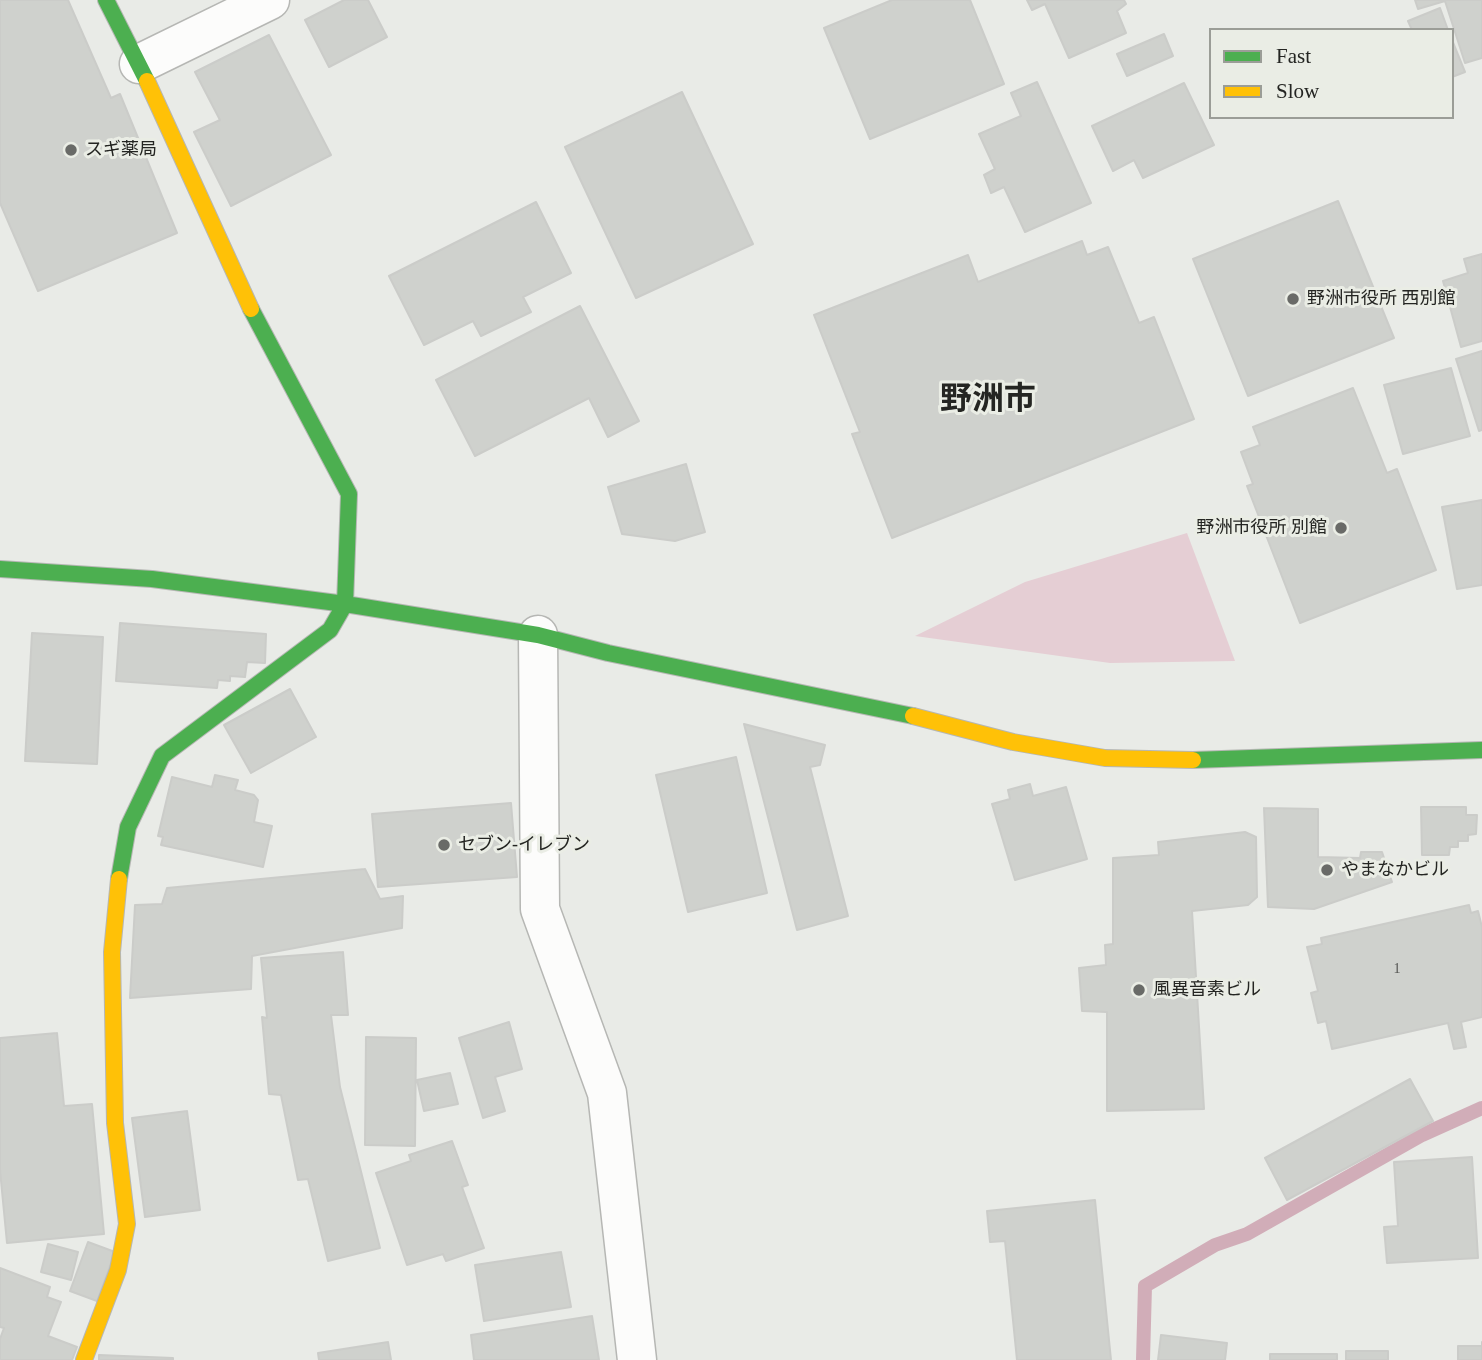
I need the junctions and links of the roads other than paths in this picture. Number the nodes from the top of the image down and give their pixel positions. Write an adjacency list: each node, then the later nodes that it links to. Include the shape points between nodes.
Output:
1 (106, 0): 3 (street)
2 (270, 0): 3 (street)
3 (139, 64): 5 (street, via 238,284 349,494)
4 (0, 569): 5 (street, via 152,579)
5 (345, 604): 6 (street); 8 (street, via 330,630 162,756 128,827 112,952 115,1124 127,1224 118,1270)
6 (538, 635): 7 (street, via 939,721 1013,742 1105,758 1220,761); 9 (street, via 540,909 607,1093)
7 (1482, 750)
8 (84, 1360)
9 (637, 1360)

